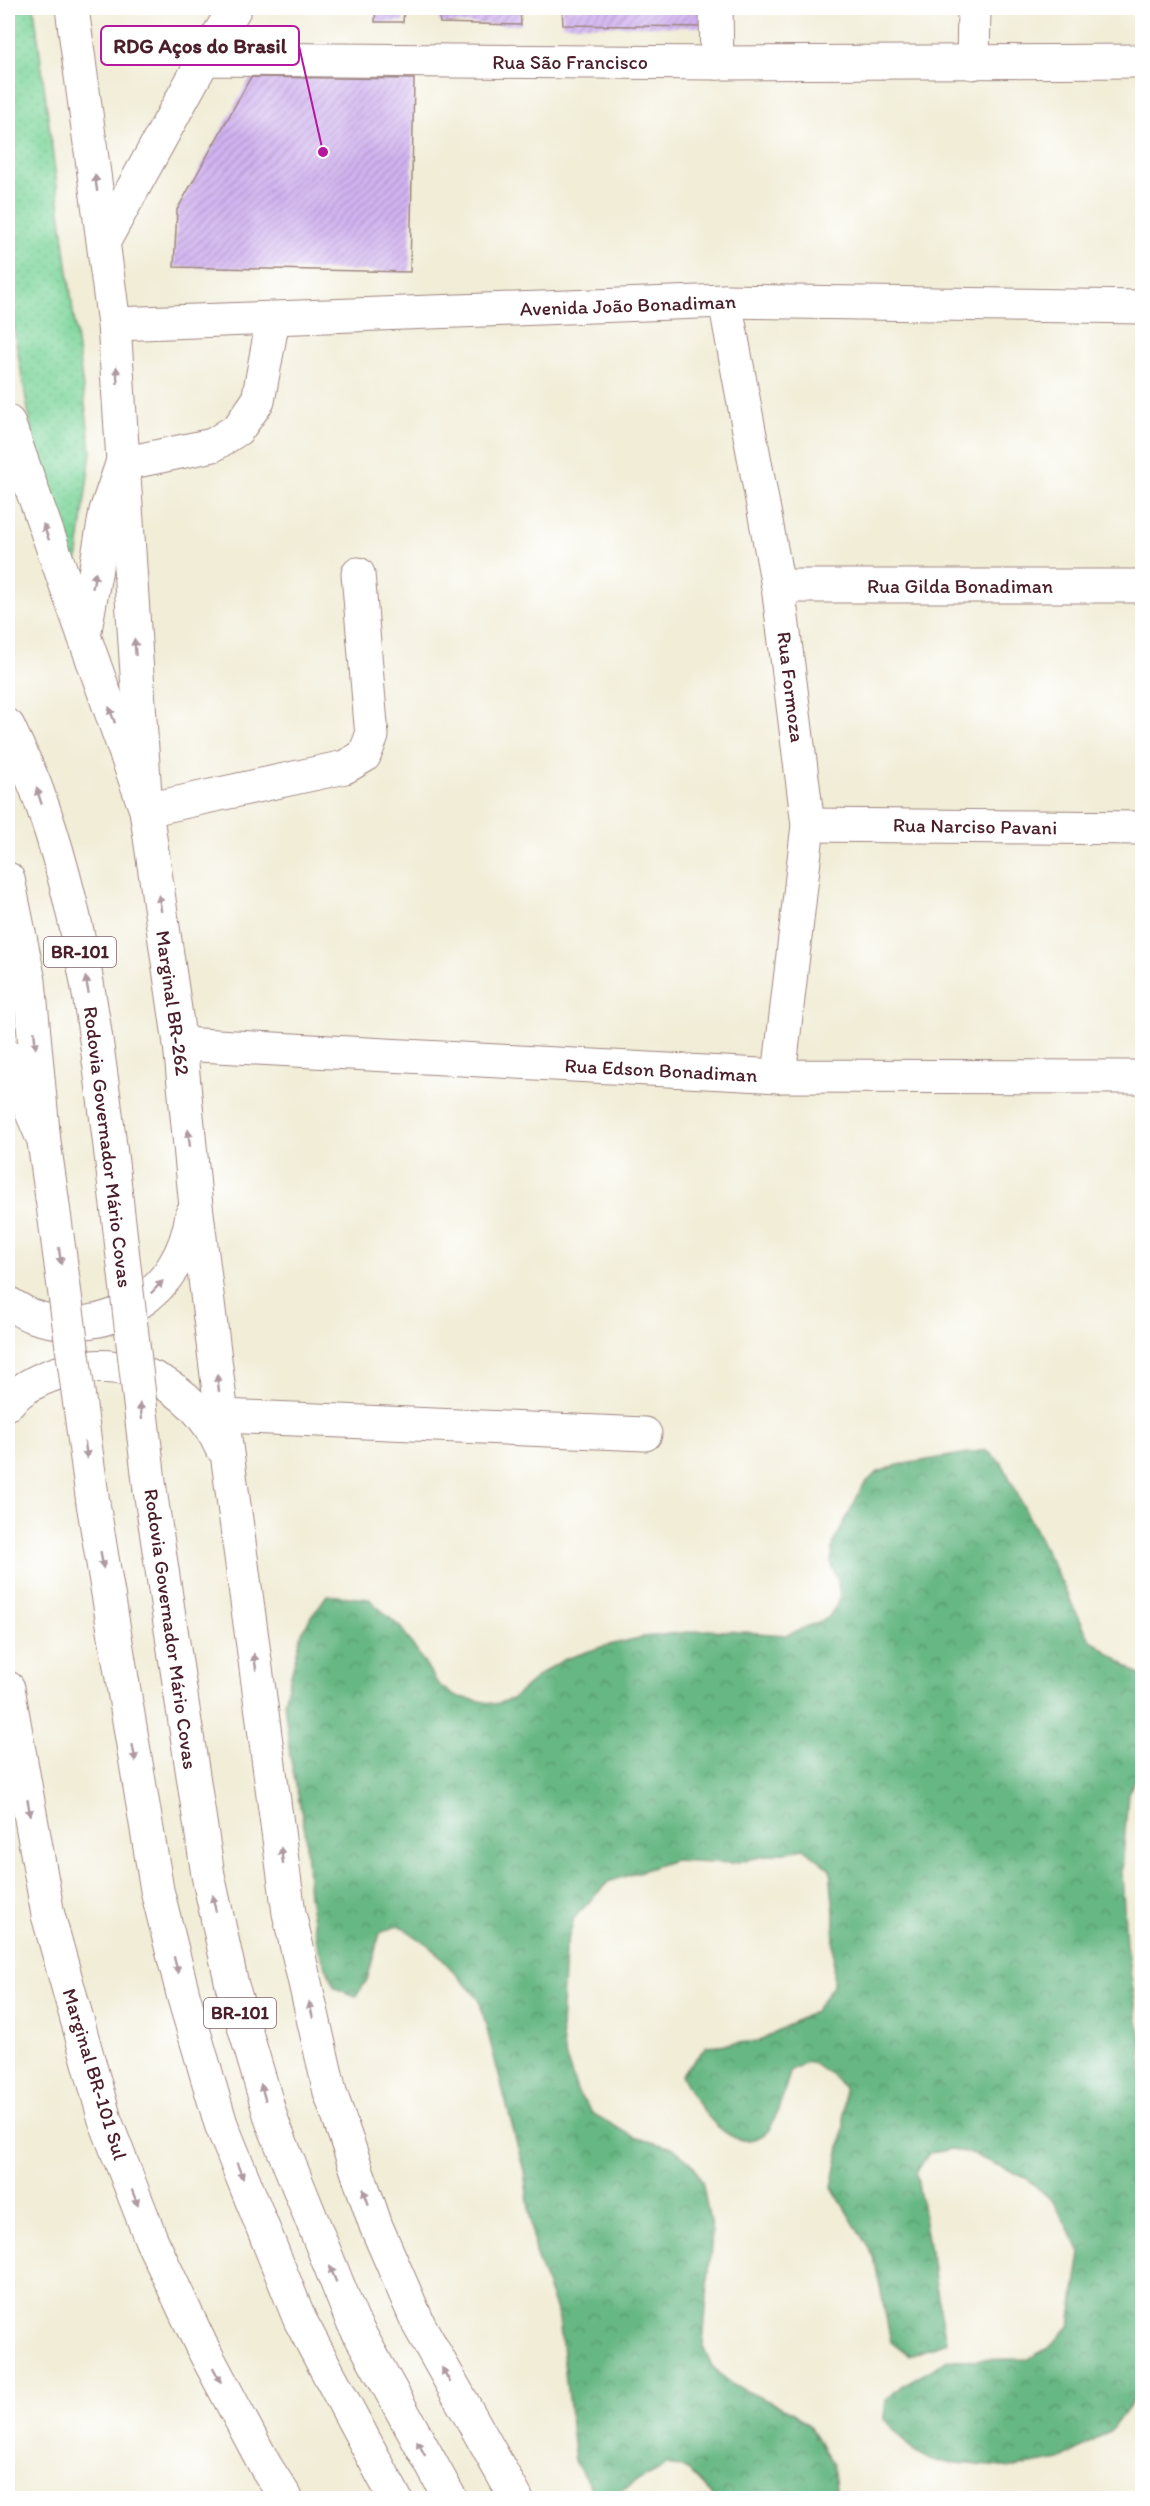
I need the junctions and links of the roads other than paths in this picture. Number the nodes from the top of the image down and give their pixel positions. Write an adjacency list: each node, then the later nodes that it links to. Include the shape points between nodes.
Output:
1 (72, 8): 9 (main road, one-way to 1)
2 (235, 8): 5 (main road)
3 (716, 8): 7 (main road)
4 (974, 8): 8 (main road)
5 (204, 59): 7 (main road, Rua São Francisco); 9 (main road)
6 (1143, 61): 8 (main road, Rua São Francisco)
7 (717, 63): 8 (main road, Rua São Francisco)
8 (973, 63)
9 (104, 241): 13 (main road)
10 (725, 301): 11 (main road, Avenida João Bonadiman); 12 (main road, Avenida João Bonadiman); 17 (main road, Rua Formoza)
11 (1143, 307)
12 (273, 318): 13 (main road, Avenida João Bonadiman); 15 (main road, via 258,401 238,429 213,445)
13 (114, 324): 15 (main road, one-way to 13)
14 (8, 422): 19 (main road, one-way to 14)
15 (122, 464): 19 (main road, one-way to 15, via 106,511); 21 (main road, one-way to 15)
16 (358, 574): 21 (main road, via 372,736 364,756 345,767)
17 (778, 586): 18 (main road, Rua Gilda Bonadiman); 22 (main road, Rua Formoza)
18 (1143, 586)
19 (83, 638): 21 (main road, one-way to 19)
20 (8, 726): 39 (main road, Rodovia Governador Mário Covas / BR-101, one-way to 20, bridge, via 352,2320 272,2121 232,1985 208,1875 150,1490 98,1041 68,890 36,787)
21 (146, 810): 25 (main road, Marginal BR-262, one-way to 21)
22 (808, 825): 23 (main road, Rua Narciso Pavani); 27 (main road, Rua Formoza)
23 (1143, 828)
24 (8, 879): 29 (main road, BR-101, one-way to 29, via 29,981)
25 (180, 1044): 27 (main road, Rua Edson Bonadiman); 30 (main road, Marginal BR-262, one-way to 25)
26 (8, 1056): 29 (main road)
27 (779, 1076): 28 (main road, Rua Edson Bonadiman)
28 (1143, 1077)
29 (44, 1142): 38 (main road, BR-101, one-way to 38, bridge, via 93,1503 157,1890 184,1998 221,2124 300,2320)
30 (195, 1197): 31 (main road, one-way to 30, via 32,1316 70,1323 109,1318 144,1300 172,1272 189,1236); 33 (main road, one-way to 30)
31 (8, 1303)
32 (8, 1403): 35 (main road, via 40,1379 77,1367 116,1366 153,1377 186,1397 212,1427)
33 (222, 1416): 34 (main road); 35 (main road)
34 (645, 1434)
35 (228, 1462): 40 (main road, one-way to 35, via 419,2325 376,2226 330,2092 290,1914)
36 (8, 1688): 37 (main road, Marginal BR-101 Sul, one-way to 37, via 48,1915 105,2120 151,2239 201,2345)
37 (286, 2499)
38 (395, 2499)
39 (450, 2499)
40 (516, 2499)

